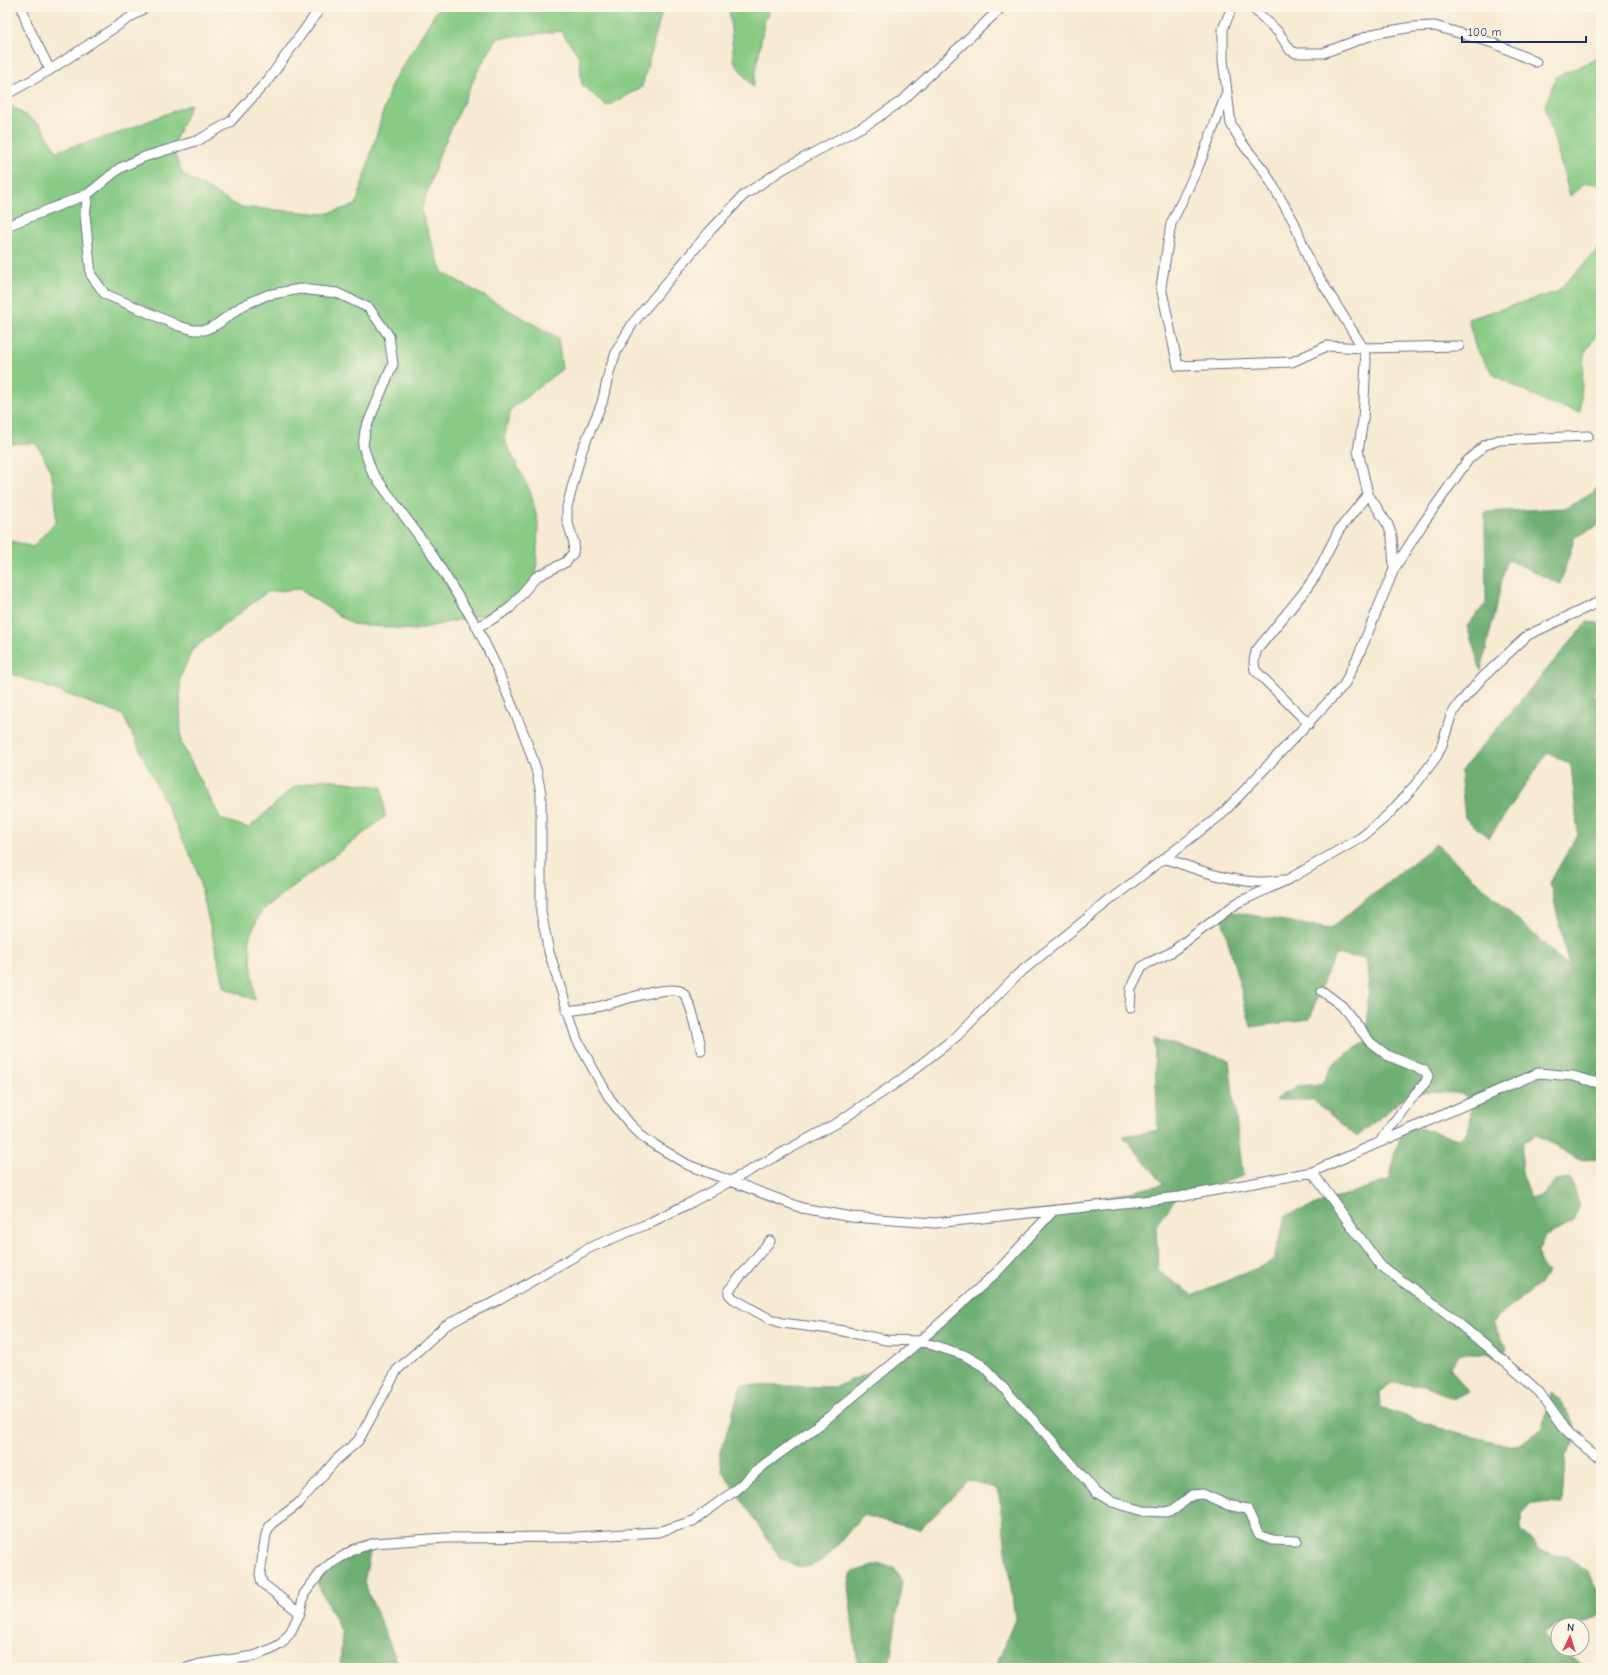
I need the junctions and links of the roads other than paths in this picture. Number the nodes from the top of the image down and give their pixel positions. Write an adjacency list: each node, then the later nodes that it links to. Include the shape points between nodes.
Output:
1 (22, 7): 8 (street, via 27,24)
2 (146, 7): 8 (street)
3 (321, 7): 11 (street, via 268,80 230,122 199,140 144,157 120,168)
4 (1002, 7): 19 (street, via 903,100 871,122 783,169 751,191 709,232 633,323 617,350 602,403 582,450 567,507 567,520 574,543 573,553 566,562 536,577 510,608)
5 (1232, 7): 9 (street, via 1223,29)
6 (1252, 7): 7 (street, via 1279,33 1290,50 1296,53 1323,53 1377,33 1413,26 1435,26 1493,43)
7 (1536, 62)
8 (50, 70): 10 (street)
9 (1227, 93): 14 (street, via 1231,124 1242,143 1265,172 1294,222 1310,264); 14 (street, via 1199,165 1171,224 1161,287 1178,366 1292,362 1327,346)
10 (7, 94)
11 (88, 194): 12 (street); 19 (street, via 85,215 91,275 106,294 180,326 205,330 242,306 267,295 300,289 337,293 369,308 389,336 393,364 365,430 365,453 372,472 430,551)
12 (7, 226)
13 (1459, 346): 14 (street)
14 (1363, 348): 16 (street, via 1366,360 1363,420 1358,451)
15 (1588, 436): 17 (street, via 1499,440 1485,445 1468,460)
16 (1368, 494): 17 (street, via 1390,530); 20 (street, via 1339,530 1304,592 1256,651 1255,670)
17 (1394, 569): 20 (street, via 1344,686)
18 (1601, 601): 22 (street, via 1528,634 1458,705 1451,716 1436,756 1416,784 1389,814 1362,837)
19 (476, 627): 25 (street, via 501,679 536,768 541,793 542,912 549,952)
20 (1309, 724): 21 (street, via 1222,815)
21 (1165, 858): 22 (street, via 1235,879 1259,882); 30 (street, via 1017,975 958,1036 902,1079 837,1123)
22 (1289, 879): 24 (street, via 1238,903 1170,953 1142,967 1130,994)
23 (1322, 991): 28 (street, via 1342,1006 1370,1042 1387,1055 1425,1071 1428,1076)
24 (1130, 1008)
25 (567, 1011): 26 (street, via 599,1007 638,995 679,991 687,999 699,1032); 30 (street, via 577,1040 592,1068 610,1099 629,1123 645,1139 688,1165)
26 (701, 1050)
27 (1601, 1084): 28 (street, via 1573,1076 1538,1073)
28 (1379, 1142): 29 (street)
29 (1312, 1172): 31 (street, via 1179,1197); 34 (street, via 1380,1265 1445,1312 1518,1372 1538,1391 1570,1434)
30 (730, 1181): 31 (street, via 802,1208 851,1217 935,1223); 36 (street, via 645,1225 589,1248 499,1300 445,1326 397,1370 358,1441 336,1460 298,1504 271,1524 266,1534 260,1574 262,1583)
31 (1053, 1210): 33 (street, via 997,1272)
32 (770, 1241): 33 (street, via 729,1290 734,1299 782,1323 838,1330 886,1340)
33 (920, 1341): 35 (street, via 964,1355 983,1366 1097,1494 1112,1502 1144,1511 1166,1512 1175,1509 1192,1495 1203,1494 1247,1510 1259,1535 1273,1540); 36 (street, via 825,1420 693,1521 658,1532 561,1538 445,1538 375,1543 355,1549 322,1571 304,1594)
34 (1601, 1460)
35 (1297, 1541)
36 (300, 1613): 37 (street, via 282,1643 272,1649 254,1656)
37 (187, 1668)

